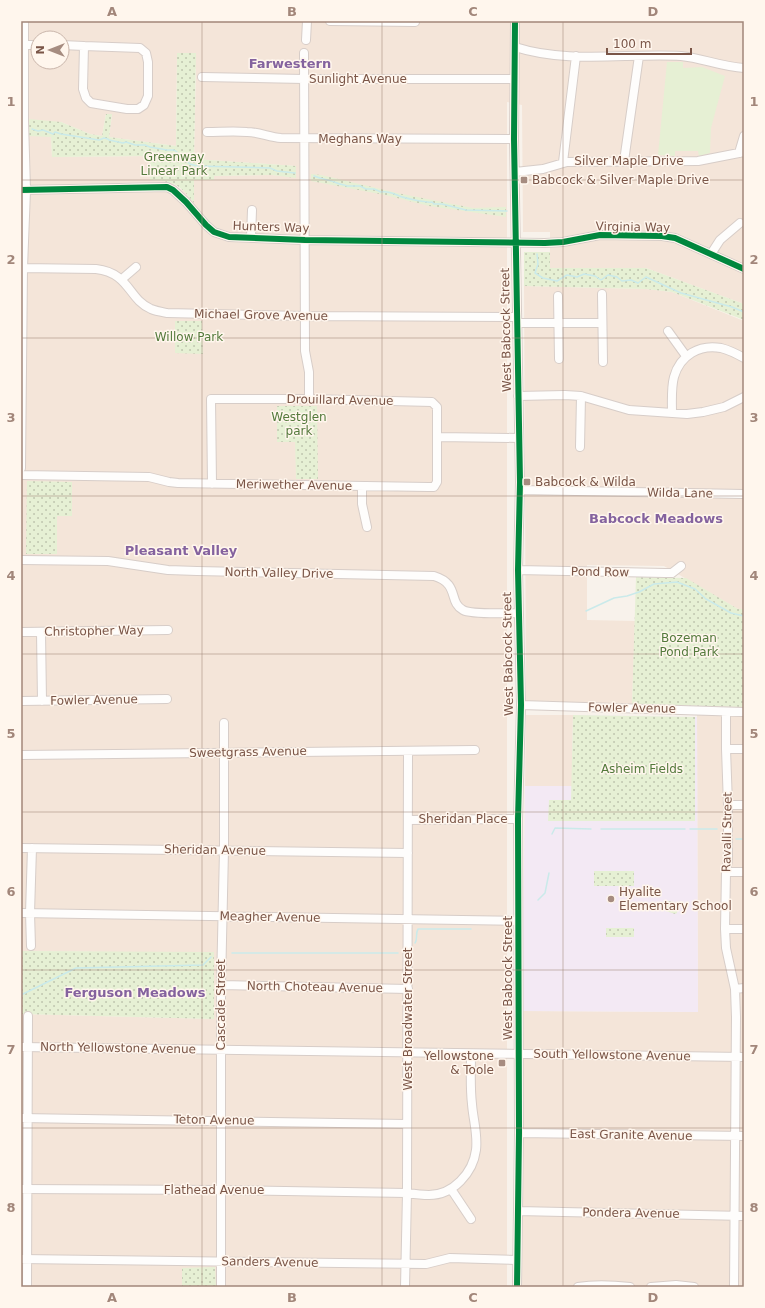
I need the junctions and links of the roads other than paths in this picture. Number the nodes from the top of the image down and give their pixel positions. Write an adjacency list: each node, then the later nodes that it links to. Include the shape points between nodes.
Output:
1 (24, 21): 7 (street)
2 (306, 21): 6 (street)
3 (330, 21): 5 (street)
4 (515, 21): 10 (street, West Babcock Street)
5 (415, 22)
6 (306, 40)
7 (23, 45): 26 (street)
8 (70, 45): 9 (street)
9 (84, 46): 9 (street, via 140,48 146,54 148,62 148,96 144,105 138,109 127,109 91,104 84,89)
10 (515, 47): 12 (street); 17 (street, West Babcock Street)
11 (304, 54): 16 (street)
12 (576, 56): 13 (street); 24 (street)
13 (639, 56): 14 (street, via 692,58); 23 (street)
14 (744, 68)
15 (202, 77): 16 (street, Sunlight Avenue)
16 (304, 79): 17 (street, Sunlight Avenue); 20 (street)
17 (514, 79): 21 (street, West Babcock Street)
18 (207, 132): 20 (street, Meghans Way, via 247,132 270,137)
19 (744, 136): 22 (street)
20 (304, 138): 21 (street, Meghans Way); 30 (street)
21 (514, 139): 25 (street, West Babcock Street)
22 (742, 152): 23 (street, Silver Maple Drive, via 698,160)
23 (624, 161): 24 (street, Silver Maple Drive)
24 (563, 162): 25 (street, Silver Maple Drive, via 544,169)
25 (515, 172): 31 (street, West Babcock Street)
26 (23, 190): 29 (street, Hunters Way, via 167,187 186,202 214,232 229,237); 34 (street)
27 (252, 210): 29 (street)
28 (740, 223): 32 (street, via 720,240)
29 (251, 238): 30 (street, Hunters Way)
30 (305, 240): 31 (street, Hunters Way); 39 (street)
31 (516, 243): 32 (street, Virginia Way, via 563,242 600,235 662,236 675,238); 40 (street, West Babcock Street)
32 (711, 254): 35 (street, Virginia Way)
33 (136, 267): 36 (street)
34 (22, 268): 36 (street, Michael Grove Avenue, via 96,269 107,271); 56 (street)
35 (744, 269)
36 (122, 279): 39 (street, Michael Grove Avenue, via 142,302 159,312)
37 (602, 294): 42 (street)
38 (558, 296): 41 (street)
39 (305, 316): 40 (street, Michael Grove Avenue); 51 (street)
40 (517, 320): 41 (street, Michael Grove Avenue); 48 (street, West Babcock Street)
41 (558, 323): 42 (street, Michael Grove Avenue); 46 (street)
42 (602, 323): 47 (street)
43 (668, 331): 44 (street)
44 (686, 356): 45 (street, via 710,347 722,348); 52 (street, via 676,370 674,378)
45 (744, 358)
46 (558, 359)
47 (603, 362)
48 (518, 396): 49 (street); 54 (street, West Babcock Street)
49 (581, 396): 52 (street, via 629,410); 55 (street)
50 (744, 397): 52 (street, via 724,407 687,414)
51 (309, 399): 53 (street, Drouillard Avenue, via 432,402 437,407); 58 (street, Drouillard Avenue, via 211,399)
52 (672, 413)
53 (436, 437): 54 (street); 59 (street, Meriwether Avenue, via 437,482 434,487)
54 (519, 438): 60 (street, West Babcock Street)
55 (580, 447)
56 (21, 468)
57 (21, 475): 58 (street, Meriwether Avenue, via 149,477 169,482)
58 (212, 484): 59 (street, Meriwether Avenue)
59 (362, 486): 62 (street, via 362,504)
60 (520, 490): 61 (street, Wilda Lane); 65 (street, West Babcock Street)
61 (744, 494)
62 (367, 527)
63 (21, 560): 66 (street, North Valley Drive, via 108,561 197,572 434,576 442,578 450,585 455,600 464,611)
64 (681, 566): 65 (street, Pond Row, via 672,573)
65 (518, 570): 66 (street, West Babcock Street)
66 (519, 613): 73 (street, West Babcock Street)
67 (168, 630): 69 (street, Christopher Way)
68 (21, 632): 69 (street, Christopher Way)
69 (41, 632): 72 (street)
70 (167, 699): 72 (street, Fowler Avenue)
71 (21, 701): 72 (street, Fowler Avenue)
72 (42, 701)
73 (521, 705): 74 (street, Fowler Avenue); 85 (street, West Babcock Street)
74 (726, 712): 75 (street, Fowler Avenue); 77 (street, Ravalli Street)
75 (744, 712)
76 (224, 723): 81 (street, Cascade Street)
77 (726, 749): 78 (street); 83 (street, Ravalli Street)
78 (744, 749)
79 (475, 750): 80 (street, Sweetgrass Avenue)
80 (408, 751): 81 (street, Sweetgrass Avenue); 86 (street, West Broadwater Street)
81 (224, 753): 82 (street, Sweetgrass Avenue); 89 (street, Cascade Street)
82 (21, 756)
83 (728, 805): 84 (street); 91 (street, Ravalli Street)
84 (744, 806)
85 (518, 819): 86 (street, Sheridan Place); 97 (street, West Babcock Street)
86 (408, 820): 90 (street, West Broadwater Street)
87 (21, 848): 88 (street, Sheridan Avenue)
88 (32, 848): 89 (street, Sheridan Avenue); 94 (street)
89 (224, 850): 90 (street, Sheridan Avenue); 95 (street, Cascade Street)
90 (408, 853): 96 (street, West Broadwater Street)
91 (726, 872): 92 (street); 98 (street, Ravalli Street)
92 (744, 872)
93 (21, 913): 94 (street, Meagher Avenue)
94 (30, 913): 95 (street, Meagher Avenue); 100 (street)
95 (222, 917): 96 (street, Meagher Avenue); 101 (street, Cascade Street)
96 (408, 919): 97 (street, Meagher Avenue); 103 (street, West Broadwater Street)
97 (518, 921): 110 (street, West Babcock Street)
98 (725, 929): 99 (street); 104 (street, Ravalli Street)
99 (744, 929)
100 (31, 946)
101 (221, 985): 103 (street, North Choteau Avenue); 107 (street, Cascade Street)
102 (744, 988): 104 (street)
103 (408, 989): 108 (street, West Broadwater Street)
104 (734, 990): 111 (street, Ravalli Street)
105 (28, 1016): 106 (street)
106 (25, 1047): 107 (street, North Yellowstone Avenue); 112 (street)
107 (221, 1049): 108 (street, North Yellowstone Avenue); 113 (street, Cascade Street)
108 (408, 1053): 109 (street, South Yellowstone Avenue); 114 (street, West Broadwater Street)
109 (471, 1054): 110 (street, South Yellowstone Avenue); 117 (street, via 471,1094 476,1150 463,1179)
110 (519, 1054): 111 (street, South Yellowstone Avenue); 115 (street, West Babcock Street)
111 (740, 1057): 116 (street, Ravalli Street)
112 (25, 1118): 113 (street, Teton Avenue); 118 (street)
113 (221, 1120): 114 (street, Teton Avenue); 119 (street, Cascade Street)
114 (406, 1124): 120 (street, West Broadwater Street)
115 (519, 1133): 116 (street, East Granite Avenue); 121 (street, West Babcock Street)
116 (740, 1136): 122 (street, Ravalli Street)
117 (451, 1189): 120 (street, Flathead Avenue, via 430,1195); 124 (street)
118 (24, 1190): 119 (street, Flathead Avenue); 125 (street)
119 (220, 1190): 120 (street, Flathead Avenue); 127 (street, Cascade Street)
120 (407, 1193): 128 (street, West Broadwater Street)
121 (518, 1211): 122 (street, Pondera Avenue); 126 (street, West Babcock Street)
122 (735, 1216): 123 (street, Pondera Avenue); 137 (street, Ravalli Street)
123 (744, 1216)
124 (471, 1219)
125 (24, 1259): 127 (street, Sanders Avenue); 129 (street)
126 (517, 1260): 128 (street, Sanders Avenue, via 450,1258 426,1264); 132 (street, West Babcock Street)
127 (220, 1262): 128 (street, Sanders Avenue); 130 (street, Cascade Street)
128 (405, 1264): 131 (street, West Broadwater Street)
129 (27, 1287)
130 (221, 1287)
131 (405, 1287)
132 (517, 1287)
133 (578, 1287): 134 (street)
134 (630, 1287)
135 (651, 1287): 136 (street)
136 (694, 1287)
137 (734, 1287)

